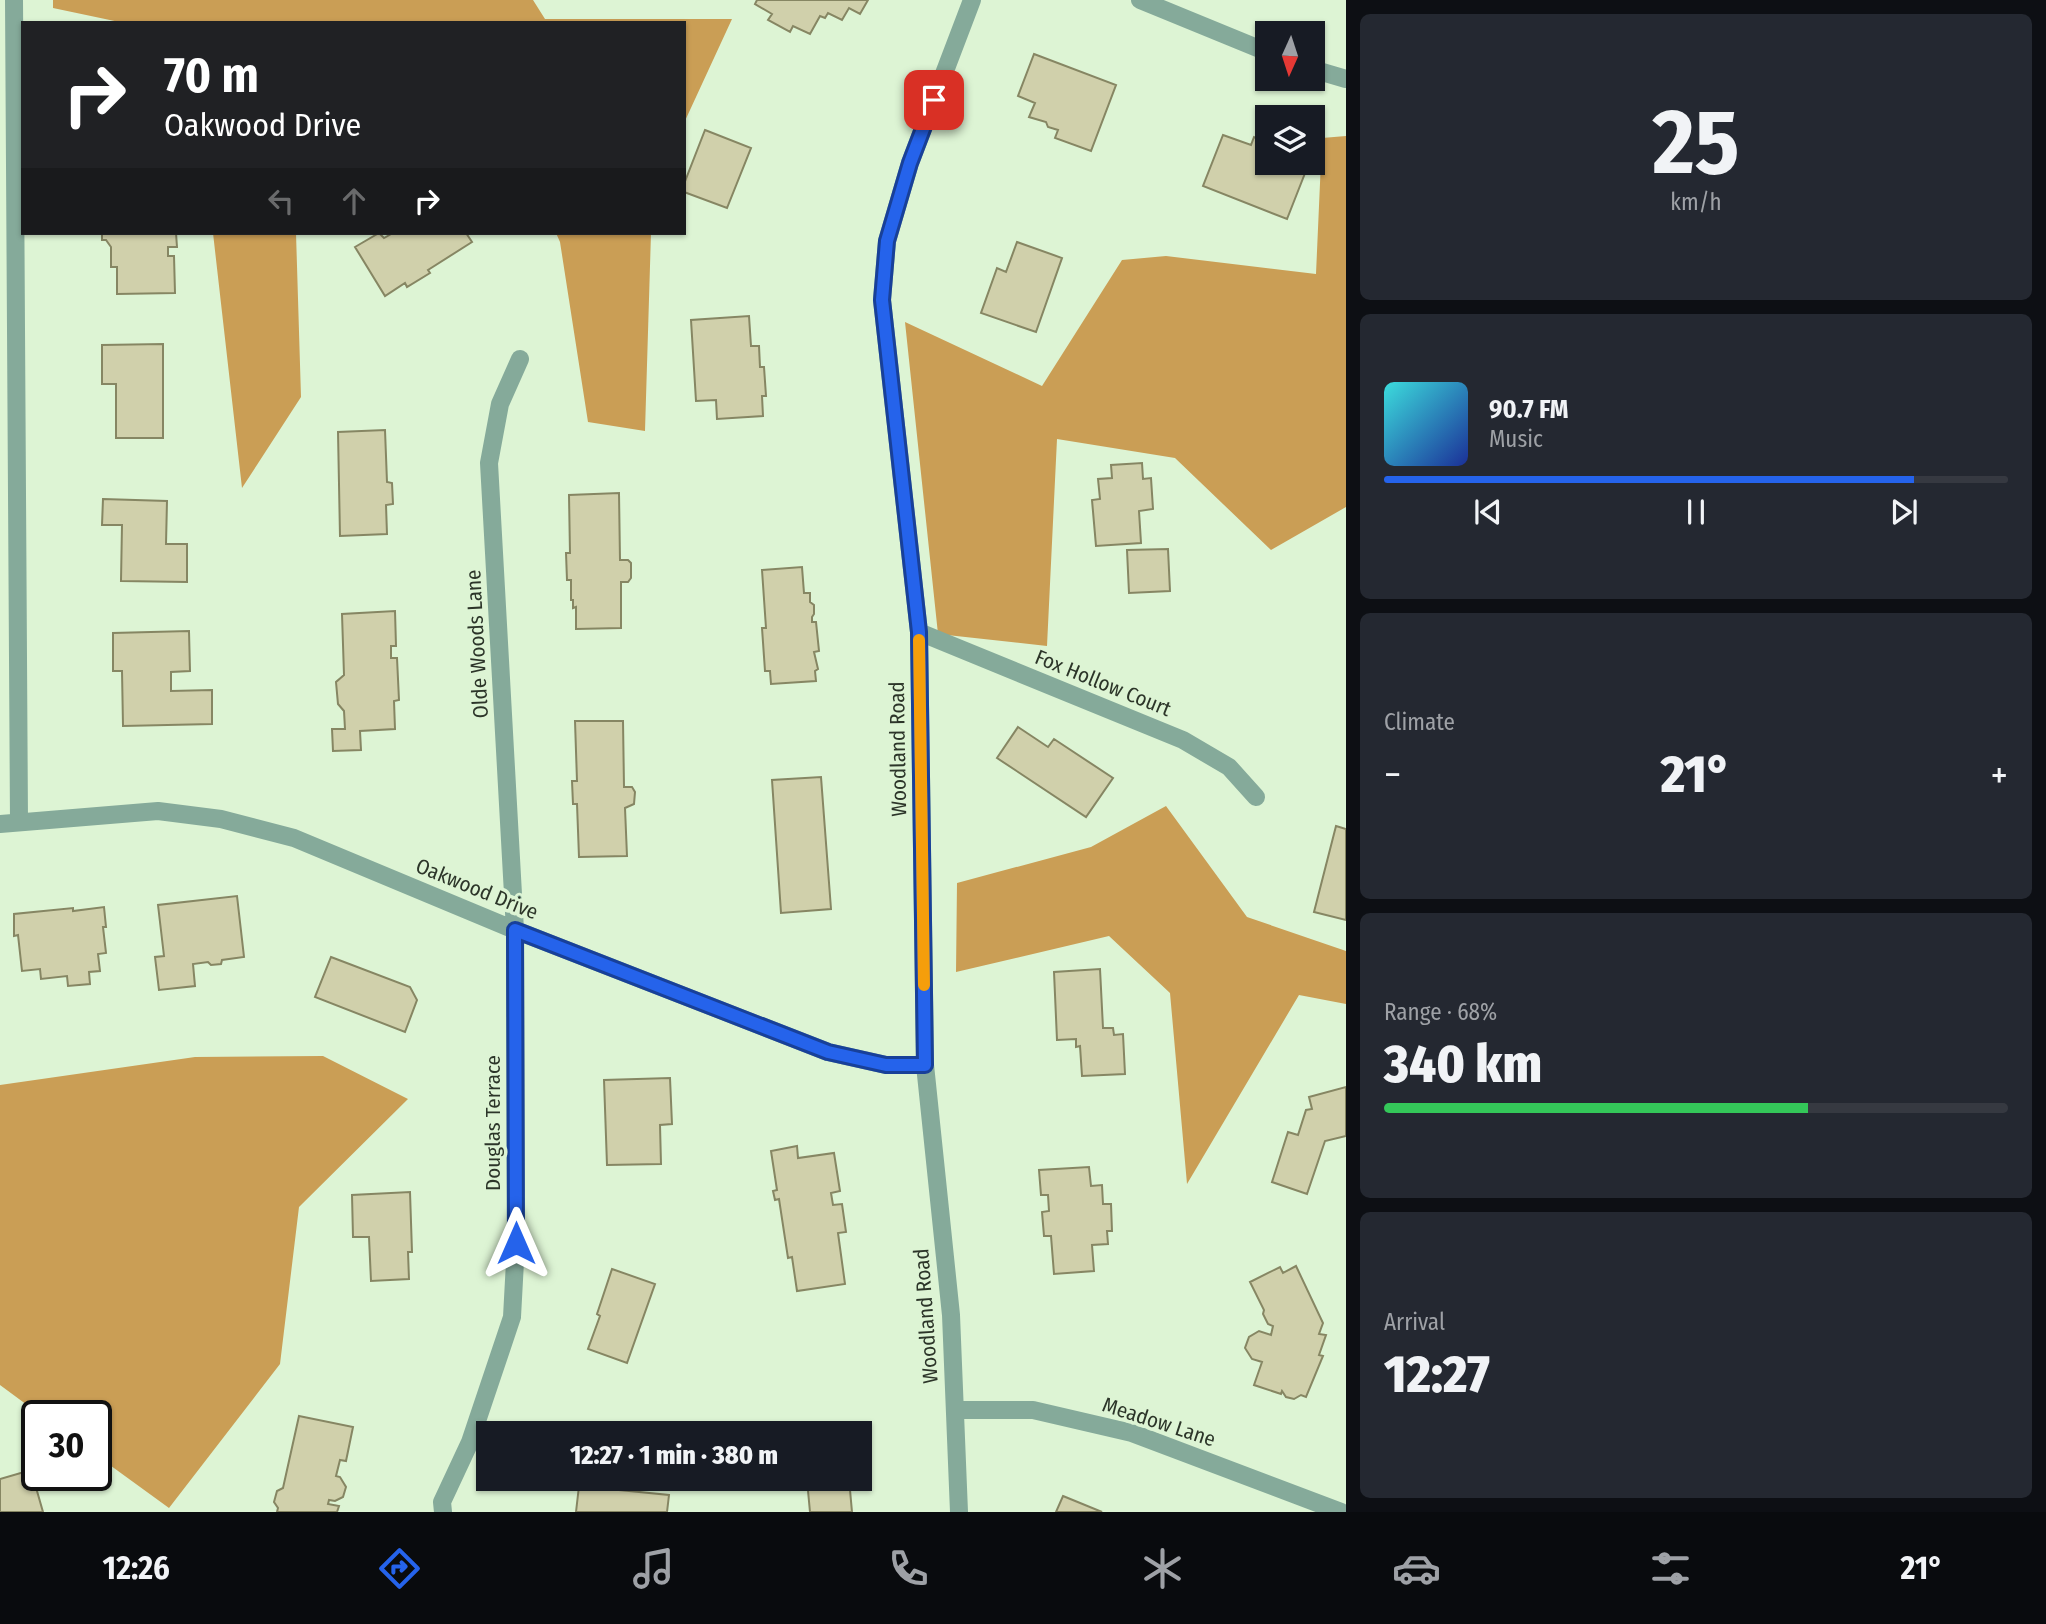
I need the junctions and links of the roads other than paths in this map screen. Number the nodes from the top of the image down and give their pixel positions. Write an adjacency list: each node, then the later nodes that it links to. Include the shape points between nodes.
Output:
1 (14, 0): 7 (street)
2 (972, 0): 9 (street, Woodland Road, via 910,163 887,241 882,300)
3 (1140, 0): 4 (street)
4 (1255, 47)
5 (1325, 73): 6 (street)
6 (1346, 79)
7 (7, 185): 11 (street)
8 (520, 359): 13 (street, Olde Woods Lane, via 500,404 489,463)
9 (919, 632): 10 (street, Fox Hollow Court, via 1182,740 1230,767); 14 (street, Woodland Road)
10 (1256, 797)
11 (19, 822): 12 (street, Oakwood Drive); 13 (street, Oakwood Drive, via 159,811 221,819 294,838)
12 (0, 824)
13 (515, 930): 14 (street, Oakwood Drive, via 828,1052 886,1065); 16 (street, Douglas Terrace, via 512,1317 470,1442 442,1503)
14 (925, 1065): 15 (street, Woodland Road, via 951,1315)
15 (956, 1410): 17 (street, Woodland Road); 18 (street, Meadow Lane, via 1033,1410 1132,1433)
16 (443, 1512)
17 (959, 1512)
18 (1341, 1512)

